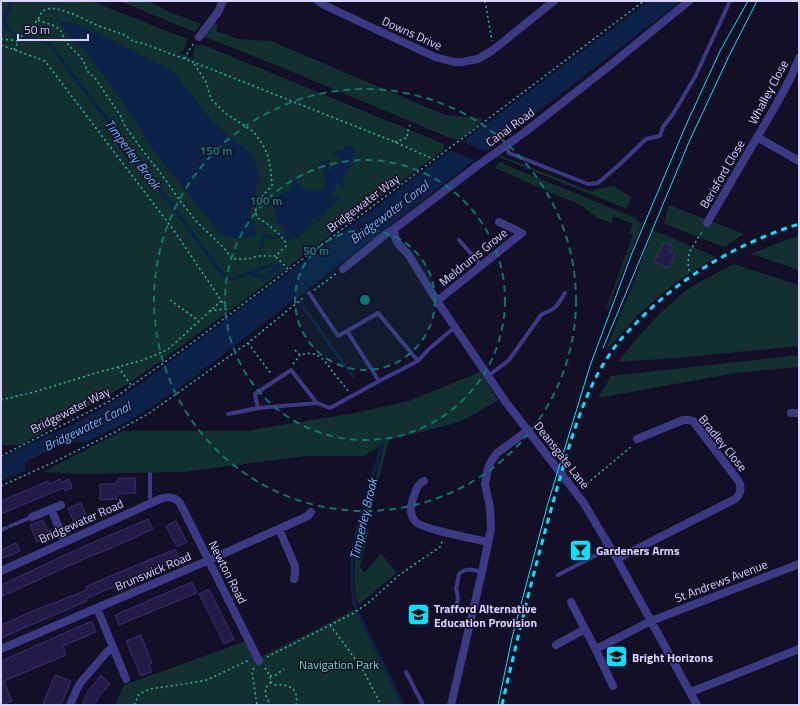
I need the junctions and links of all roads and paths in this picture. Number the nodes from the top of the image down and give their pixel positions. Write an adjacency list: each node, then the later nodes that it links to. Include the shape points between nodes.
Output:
1 (223, 1): 9 (street)
2 (318, 1): 14 (street, Downs Drive, via 446,61 478,59)
3 (485, 1): 14 (path)
4 (554, 1): 14 (street, Downs Drive)
5 (644, 1): 22 (path, Bridgewater Way)
6 (689, 1): 21 (street, Canal Road)
7 (730, 1): 21 (lane, via 695,77 674,114 663,127 660,136 646,139 598,183 588,184 509,153)
8 (38, 20): 11 (path); 16 (path, via 42,11 51,8 61,10 125,35 134,42); 28 (path, via 61,31 65,41 83,60 88,72 95,78 125,126 181,202 232,259)
9 (199, 37): 16 (path)
10 (1, 39): 11 (path)
11 (19, 40): 13 (path)
12 (1, 45): 13 (path)
13 (14, 50): 36 (path, via 45,61 175,232)
14 (493, 50)
15 (799, 58): 19 (street, Whalley Close)
16 (185, 59): 17 (path)
17 (193, 62): 20 (path); 28 (path, via 206,82 211,99 225,113 254,132 264,145 272,186 258,202 256,213 258,218 277,231 286,242 286,246)
18 (410, 125): 20 (path, via 408,137)
19 (757, 137): 23 (street); 25 (street, Berisford Close)
20 (395, 142): 22 (path)
21 (506, 145): 26 (street, Canal Road)
22 (435, 160): 31 (path, Bridgewater Way)
23 (799, 161)
24 (499, 222): 29 (street, Meldrums Grove, via 522,233)
25 (707, 223): 32 (path, via 689,253)
26 (394, 229): 30 (street, Canal Road); 37 (street, Deansgate Lane, via 397,242 408,254)
27 (459, 240): 29 (lane)
28 (276, 256): 31 (path)
29 (481, 265): 37 (street, Meldrums Grove)
30 (343, 269): 33 (path)
31 (289, 270): 40 (path, Bridgewater Way)
32 (689, 271)
33 (309, 293): 43 (lane, via 338,336); 44 (path)
34 (565, 293): 50 (lane, via 555,308 542,315 509,360)
35 (170, 300): 41 (path)
36 (221, 301): 38 (path); 39 (path)
37 (437, 301): 42 (street, Deansgate Lane)
38 (226, 309): 39 (path); 40 (path)
39 (209, 311): 41 (path)
40 (232, 314): 53 (path, Bridgewater Way)
41 (199, 321): 48 (path, via 166,350)
42 (455, 327): 47 (lane); 50 (street, Deansgate Lane)
43 (347, 331): 47 (lane, via 378,313); 52 (lane)
44 (248, 342): 51 (path); 64 (path, via 148,414)
45 (295, 350): 46 (path)
46 (300, 355): 49 (path); 54 (path, via 314,354 323,359)
47 (418, 361): 52 (lane)
48 (118, 367): 53 (path); 55 (path)
49 (292, 370): 51 (lane); 56 (lane)
50 (488, 376): 59 (street, Deansgate Lane)
51 (276, 380): 57 (lane, via 255,394)
52 (379, 381): 54 (lane)
53 (132, 386): 61 (path, Bridgewater Way, via 110,401)
54 (353, 395): 56 (lane, via 330,408)
55 (1, 400)
56 (317, 403): 57 (lane)
57 (258, 408): 58 (lane)
58 (228, 414)
59 (527, 430): 65 (street, Deansgate Lane); 76 (street, via 497,453 488,468 485,484 490,513)
60 (637, 438): 65 (path, via 631,447); 78 (street, Bradley Close, via 683,420 693,421 740,482 741,489 735,499)
61 (1, 456)
62 (150, 474): 67 (lane)
63 (424, 481): 74 (street, via 415,491 411,506 412,515 418,524)
64 (1, 486)
65 (576, 492): 77 (street, Deansgate Lane)
66 (172, 497): 67 (street, Bridgewater Road); 79 (street, Newton Road, via 180,502)
67 (152, 502): 75 (street, Bridgewater Road)
68 (61, 504): 69 (street)
69 (51, 509): 71 (street); 75 (street)
70 (311, 512): 72 (street, Brunswick Road, via 305,518)
71 (32, 517): 73 (lane)
72 (279, 529): 79 (street, Brunswick Road); 84 (street, via 295,566)
73 (1, 530)
74 (444, 532): 76 (street); 89 (path, via 441,546 398,576 367,604)
75 (65, 542): 81 (street, Bridgewater Road)
76 (488, 542): 82 (street)
77 (611, 548): 78 (street, Deansgate Lane); 83 (lane)
78 (617, 559): 88 (street, Deansgate Lane)
79 (209, 560): 86 (street, Brunswick Road); 96 (street, Newton Road)
80 (799, 564): 88 (street, St Andrews Avenue)
81 (1, 571)
82 (482, 572): 87 (lane, via 460,572 456,589); 111 (street)
83 (558, 575)
84 (294, 579)
85 (571, 602): 90 (street)
86 (97, 608): 92 (street); 93 (street, Brunswick Road)
87 (456, 610)
88 (651, 621): 95 (street, St Andrews Avenue); 103 (street, Deansgate Lane)
89 (330, 625): 96 (path); 109 (path, via 362,668)
90 (585, 629): 91 (street); 95 (street)
91 (556, 645)
92 (113, 647): 100 (street); 104 (street, via 82,682)
93 (1, 649)
94 (799, 649): 103 (street)
95 (596, 650): 102 (street)
96 (259, 662): 99 (path); 105 (path, via 252,658 207,680 150,688 139,694); 106 (path, via 252,672)
97 (284, 669): 99 (path)
98 (406, 672): 110 (lane)
99 (270, 676): 101 (path)
100 (126, 679)
101 (271, 682): 107 (path, via 266,688 266,693); 108 (path, via 295,690)
102 (613, 686)
103 (690, 692): 112 (street, Deansgate Lane)
104 (70, 705)
105 (134, 705)
106 (257, 705)
107 (271, 705)
108 (296, 705)
109 (380, 705)
110 (423, 705)
111 (451, 705)
112 (697, 705)

